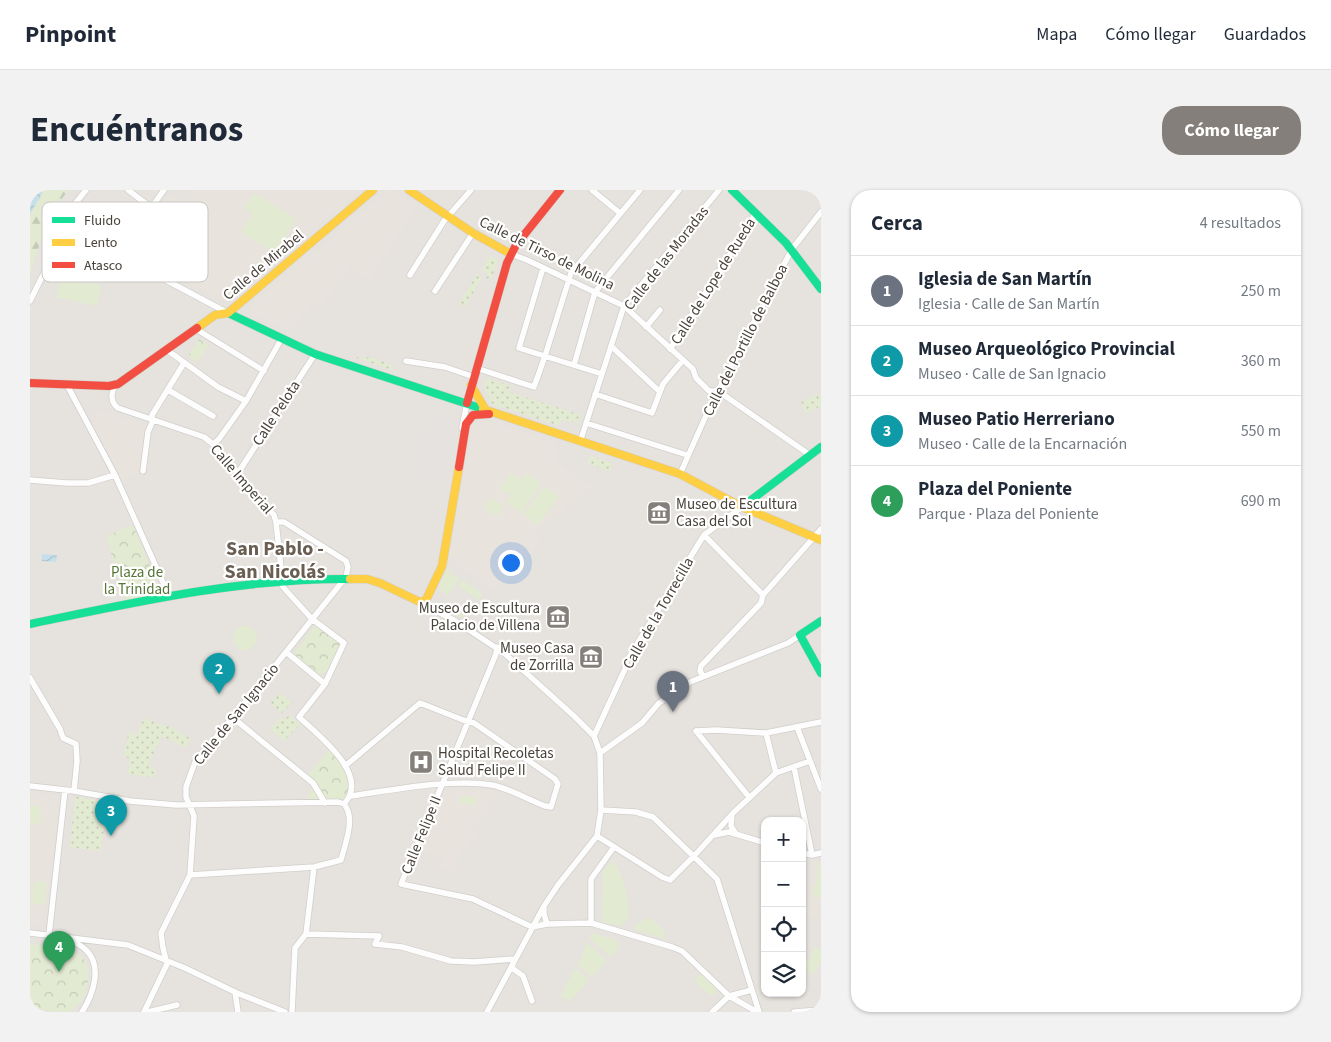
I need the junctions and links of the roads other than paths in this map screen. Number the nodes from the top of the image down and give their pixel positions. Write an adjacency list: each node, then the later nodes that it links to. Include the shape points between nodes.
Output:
1 (86, 190): 13 (street)
2 (128, 190): 14 (street)
3 (164, 190): 15 (street)
4 (374, 190): 34 (main road, Calle de Mirabel)
5 (409, 190): 18 (main road, Calle de Tirso de Molina)
6 (471, 190): 18 (street)
7 (560, 190): 22 (main road)
8 (592, 190): 16 (street)
9 (640, 190): 16 (street)
10 (679, 190): 30 (street)
11 (719, 190): 32 (street, Calle de las Moradas)
12 (732, 190): 17 (main road)
13 (77, 202)
14 (144, 202)
15 (156, 202)
16 (620, 213): 26 (street)
17 (756, 213): 21 (main road); 39 (street, Calle de Lope de Rueda)
18 (448, 216): 20 (main road, Calle de Tirso de Molina); 24 (street)
19 (820, 217): 21 (street, Calle del Portillo de Balboa)
20 (472, 233): 22 (main road, Calle de Tirso de Molina); 28 (street)
21 (792, 249): 29 (main road); 57 (street, Calle del Portillo de Balboa)
22 (511, 254): 23 (street, Calle de Tirso de Molina); 47 (main road)
23 (543, 268): 26 (street, Calle de Tirso de Molina); 42 (street, via 519,348)
24 (410, 275)
25 (42, 277): 31 (street)
26 (568, 280): 30 (street, Calle de Tirso de Molina); 42 (street)
27 (170, 282): 34 (street)
28 (435, 290)
29 (821, 290)
30 (596, 292): 32 (street, Calle de Tirso de Molina); 46 (street)
31 (30, 301)
32 (624, 306): 35 (street, Calle de Tirso de Molina); 38 (street, Calle de las Moradas)
33 (660, 310): 35 (street)
34 (228, 313): 36 (main road, Calle de Mirabel, via 215,315); 37 (main road)
35 (646, 327): 39 (street, Calle de Tirso de Molina)
36 (196, 329): 40 (main road, Calle de Mirabel); 48 (street)
37 (282, 338): 41 (main road); 48 (street)
38 (611, 346): 49 (street, Calle de las Moradas); 56 (street)
39 (670, 349): 43 (street, Calle de Tirso de Molina)
40 (167, 350): 45 (street); 53 (main road, Calle de Mirabel)
41 (315, 354): 60 (main road); 72 (street, Calle Pelota)
42 (545, 356): 46 (street); 47 (street, via 534,387)
43 (683, 360): 56 (street); 57 (street, Calle de Tirso de Molina, via 708,391)
44 (406, 361): 50 (street, via 444,367)
45 (184, 363): 55 (street); 59 (street, via 218,387)
46 (574, 365): 49 (street)
47 (476, 368): 50 (main road)
48 (264, 371): 59 (street)
49 (602, 374): 58 (street, Calle de las Moradas)
50 (474, 377): 54 (main road)
51 (30, 384): 52 (main road)
52 (67, 385): 53 (main road); 73 (street)
53 (115, 386): 63 (street, Calle Imperial, via 112,396 115,406)
54 (471, 386): 60 (main road); 61 (main road)
55 (168, 390): 62 (street); 63 (street)
56 (659, 391): 58 (street, via 652,413)
57 (718, 391): 69 (street, Calle del Portillo de Balboa); 70 (street, Calle de Tirso de Molina)
58 (595, 394): 64 (street, Calle de las Moradas)
59 (246, 401): 67 (street)
60 (467, 403): 61 (main road); 65 (street); 81 (street)
61 (489, 412): 65 (main road, via 472,415); 66 (main road)
62 (213, 416)
63 (152, 419): 67 (street, Calle Imperial, via 196,433); 71 (street)
64 (586, 423): 66 (street, Calle de las Moradas); 69 (street)
65 (466, 424): 81 (main road)
66 (580, 442): 74 (main road)
67 (213, 444): 72 (street, Calle Imperial)
68 (821, 447): 70 (main road)
69 (687, 455): 74 (street, Calle del Portillo de Balboa)
70 (810, 455): 76 (main road)
71 (143, 471)
72 (238, 473): 77 (street, Calle Imperial, via 274,515)
73 (115, 474): 75 (street, via 88,483); 85 (street, via 166,589)
74 (680, 474): 76 (main road)
75 (30, 480)
76 (742, 507): 79 (street, Calle de la Torrecilla); 80 (main road)
77 (276, 522): 82 (street, via 284,522 346,561 348,572); 83 (street, Calle Imperial)
78 (821, 529): 80 (street)
79 (704, 535): 84 (street); 102 (street, Calle de la Torrecilla, via 626,662)
80 (817, 539): 84 (street)
81 (443, 553): 86 (main road, via 438,577)
82 (345, 579): 83 (main road); 86 (main road, via 374,581); 87 (street)
83 (281, 580): 85 (main road); 87 (street, via 285,590)
84 (763, 595): 94 (street, via 761,603 701,666)
85 (166, 597): 89 (main road)
86 (424, 603): 91 (street)
87 (312, 619): 92 (street, Calle de San Ignacio); 96 (street, via 344,644)
88 (821, 621): 90 (main road)
89 (30, 624)
90 (800, 635): 93 (main road); 94 (street, via 788,643)
91 (497, 647): 98 (street, Calle Felipe II); 102 (street)
92 (286, 652): 96 (street); 97 (street, Calle de San Ignacio)
93 (821, 673)
94 (703, 676): 103 (street, via 659,703 642,723)
95 (30, 678): 112 (street, via 63,738 76,744)
96 (325, 684): 105 (street, via 299,717 339,755)
97 (232, 717): 115 (street, via 313,783); 117 (street, Calle de San Ignacio, via 195,762 186,787)
98 (468, 721): 105 (street, via 420,703); 108 (street, Calle Felipe II); 108 (street, via 558,782 551,807 494,786)
99 (821, 722): 100 (street)
100 (797, 727): 101 (street); 104 (street)
101 (766, 733): 107 (street); 114 (street, via 696,731)
102 (594, 736): 103 (street)
103 (600, 753): 118 (street)
104 (810, 761): 106 (street); 110 (street)
105 (345, 766): 113 (street, via 351,780)
106 (794, 767): 107 (street); 127 (street)
107 (776, 773): 114 (street)
108 (442, 784): 113 (street); 134 (street, Calle Felipe II, via 402,884 473,899)
109 (30, 786): 111 (street)
110 (821, 789)
111 (65, 790): 112 (street); 137 (street)
112 (74, 791): 117 (street, via 130,801)
113 (351, 796): 116 (street)
114 (749, 797): 119 (street)
115 (325, 802): 116 (street); 117 (street)
116 (344, 804): 129 (street, via 350,825 341,860)
117 (189, 805): 130 (street, Calle de San Ignacio, via 194,816)
118 (601, 810): 122 (street); 128 (street, via 636,812 653,817)
119 (733, 814): 120 (street, via 731,826); 121 (street)
120 (736, 834): 121 (street); 123 (street)
121 (714, 835): 128 (street)
122 (597, 836): 124 (street); 131 (street)
123 (761, 841)
124 (614, 847): 128 (street, via 667,880 674,878); 132 (street, via 591,879)
125 (821, 853): 127 (street)
126 (806, 854): 127 (street)
127 (812, 855)
128 (694, 856): 142 (street, via 717,879)
129 (314, 867): 130 (street); 136 (street)
130 (190, 875): 140 (street, via 161,933)
131 (544, 906): 133 (street); 134 (street)
132 (591, 923): 133 (street); 144 (street, via 682,951)
133 (547, 924): 134 (street)
134 (532, 927): 139 (street)
135 (30, 933): 137 (street)
136 (306, 934): 139 (street, via 378,936 375,944 402,947 451,961); 155 (street, via 295,948)
137 (50, 935): 138 (street)
138 (68, 938): 140 (street, via 128,945); 150 (street, via 86,950 93,964 94,986)
139 (515, 959): 141 (street)
140 (167, 960): 143 (street); 151 (street)
141 (512, 968): 145 (street, via 523,976); 156 (street)
142 (752, 990): 144 (street); 146 (street)
143 (235, 992): 153 (street); 154 (street)
144 (729, 996): 148 (street); 157 (street)
145 (532, 1001)
146 (756, 1002): 148 (street); 158 (street)
147 (177, 1006): 152 (street)
148 (747, 1006): 158 (street)
149 (821, 1010): 159 (street)
150 (82, 1012)
151 (144, 1012)
152 (148, 1012)
153 (238, 1012)
154 (285, 1012)
155 (292, 1012)
156 (487, 1012)
157 (712, 1012)
158 (758, 1012)
159 (794, 1012)

